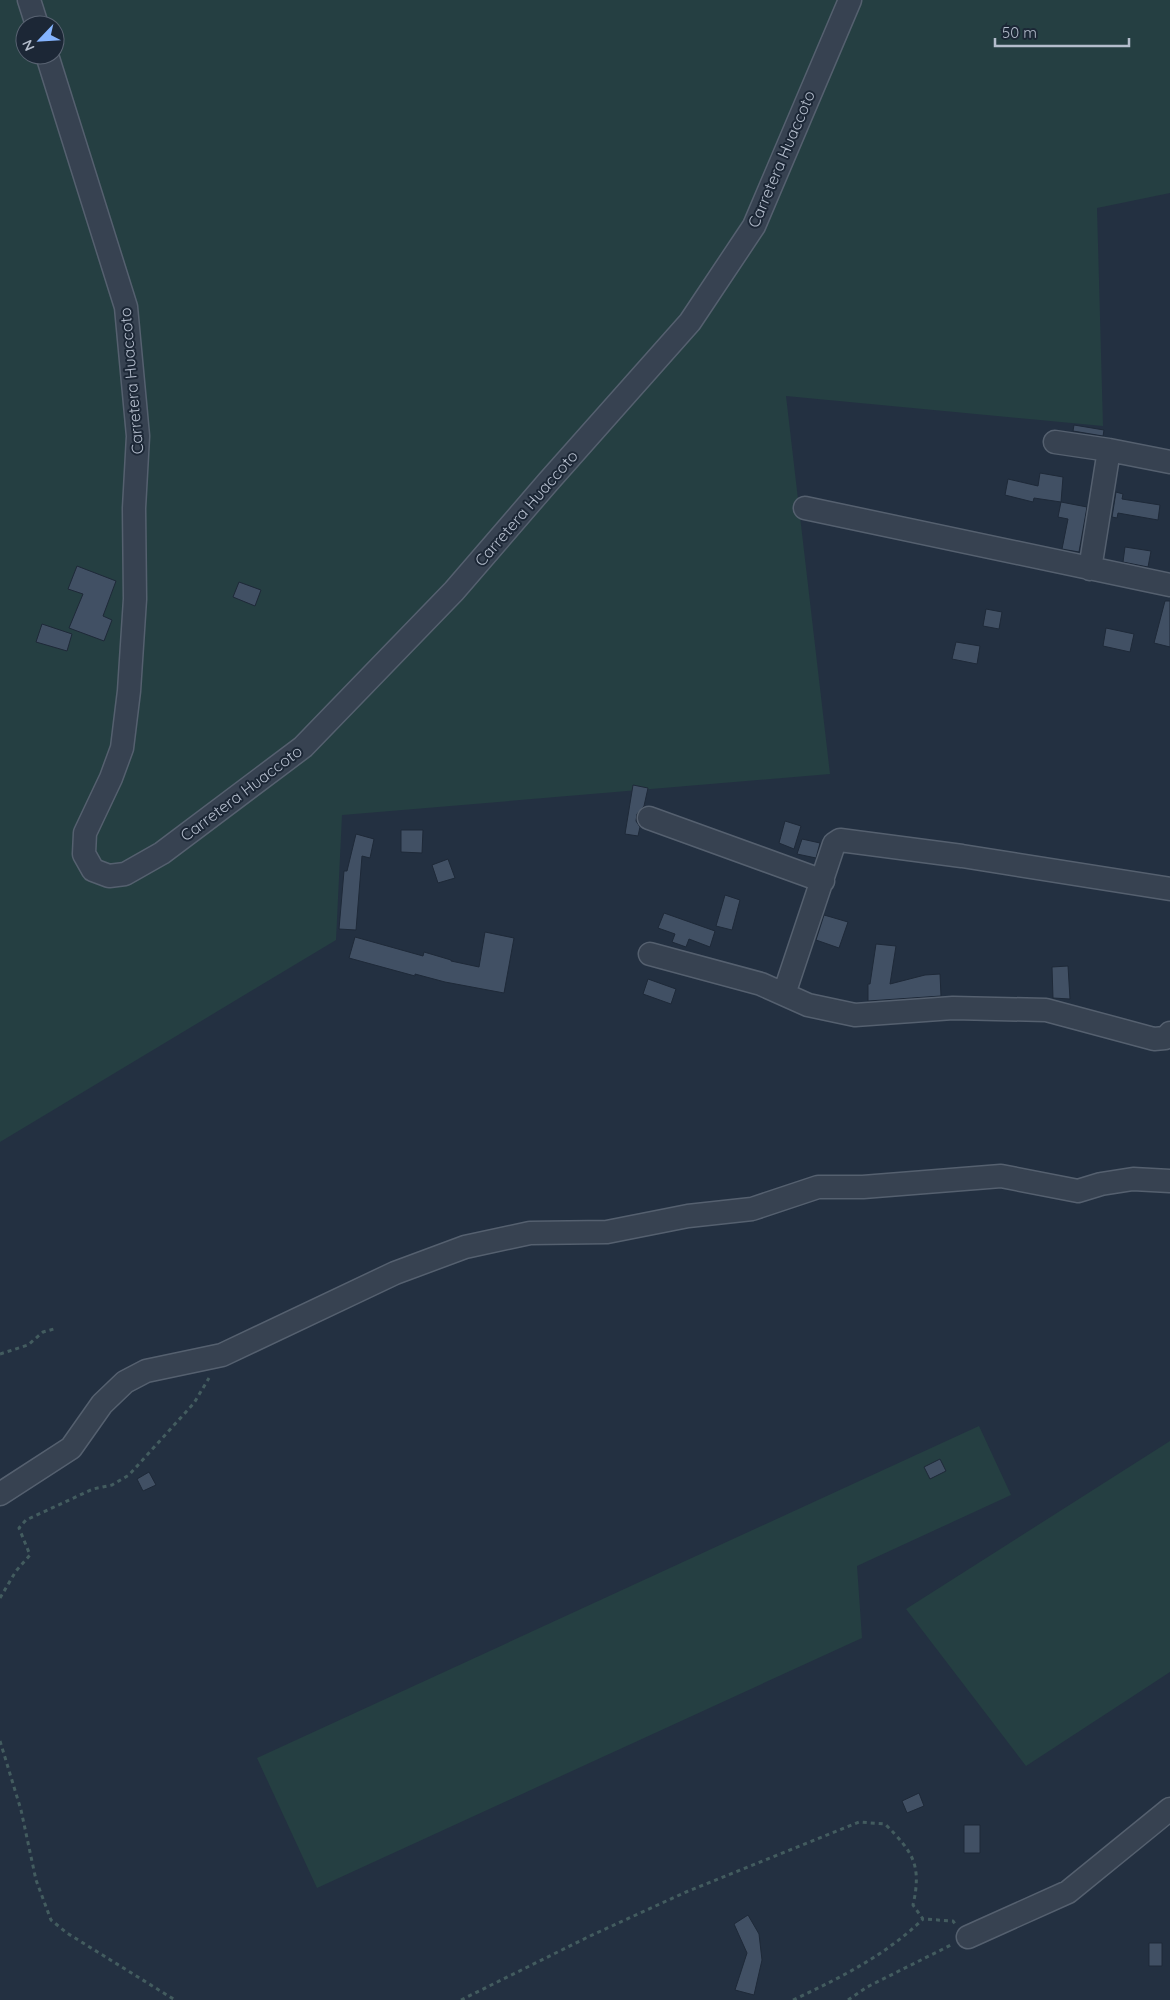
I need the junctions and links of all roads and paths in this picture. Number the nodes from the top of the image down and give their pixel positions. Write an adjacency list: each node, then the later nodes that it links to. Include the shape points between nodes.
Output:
1 (29, 0): 3 (street)
2 (850, 0): 4 (street, Carretera Huaccoto, via 754,226 690,322 454,591 303,746 162,853 125,874 109,876 93,870 84,854 85,833 122,748 135,599 134,508 138,436 126,307)
3 (34, 15)
4 (50, 65)
5 (1055, 442): 6 (street)
6 (1109, 450): 7 (street); 9 (street)
7 (1170, 462)
8 (805, 508): 9 (street)
9 (1090, 569): 10 (street)
10 (1170, 585)
11 (649, 818): 12 (street)
12 (823, 880): 13 (street, via 834,844 840,840); 15 (street)
13 (1170, 888)
14 (650, 954): 15 (street, via 761,984)
15 (784, 994): 16 (street, via 808,1005 855,1015 953,1008 1046,1010)
16 (1166, 1039)
17 (1170, 1181): 20 (street, via 1133,1179 1078,1191 1001,1176 863,1187 818,1187 752,1209 688,1216 607,1232 530,1234 465,1247 395,1273)
18 (54, 1329): 19 (path, via 43,1332 28,1345)
19 (0, 1354)
20 (222, 1355): 21 (street, via 146,1371 125,1382 102,1404 71,1448); 22 (path, via 194,1404 129,1475 26,1520 19,1528 30,1555)
21 (0, 1494)
22 (0, 1598)
23 (0, 1741): 27 (path, via 21,1810 36,1880 51,1920)
24 (1170, 1809): 26 (street, via 1068,1892)
25 (923, 1919): 26 (path, via 952,1921); 28 (path, via 913,1905 918,1884 914,1860 885,1824 859,1822 686,1892); 29 (path, via 904,1938 842,1977)
26 (968, 1937): 30 (path, via 867,1987)
27 (175, 2000)
28 (461, 2000)
29 (793, 2000)
30 (848, 2000)

